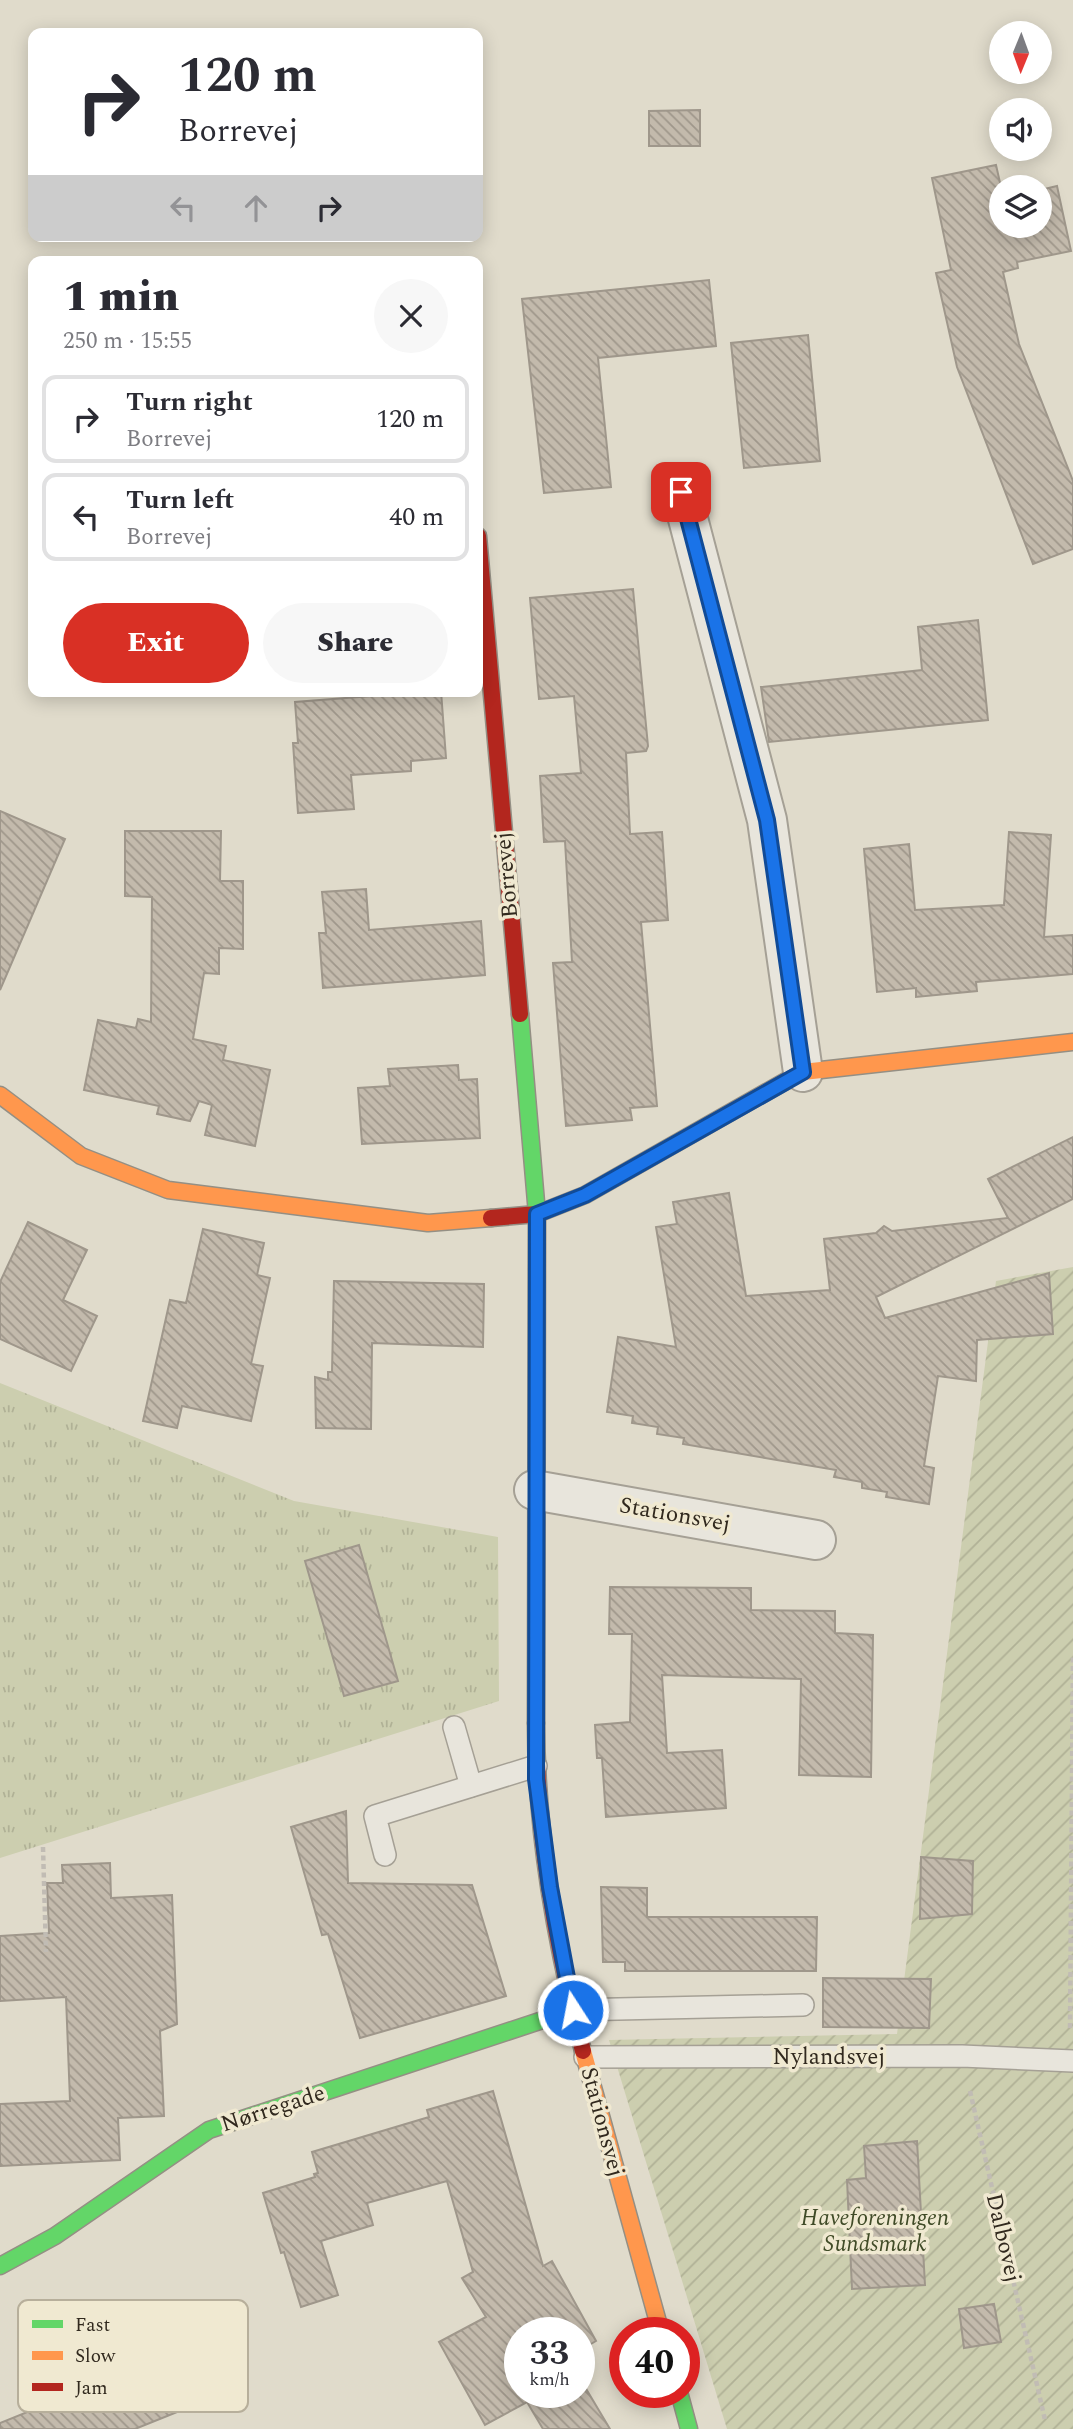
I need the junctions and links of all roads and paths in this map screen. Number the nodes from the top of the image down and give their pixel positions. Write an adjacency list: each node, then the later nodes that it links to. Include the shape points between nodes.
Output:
1 (681, 492): 4 (street, via 767,820)
2 (483, 593): 6 (street, Borrevej)
3 (1073, 1042): 4 (street)
4 (803, 1072): 6 (street, via 585,1195)
5 (0, 1095): 6 (street, via 81,1156 169,1191 428,1223)
6 (537, 1214): 7 (street, Stationsvej)
7 (534, 1490): 8 (street, Stationsvej); 11 (street, Stationsvej)
8 (816, 1540)
9 (1073, 1656): 20 (path)
10 (454, 1727): 12 (lane)
11 (536, 1766): 12 (lane); 17 (street, Stationsvej, via 550,1887)
12 (471, 1786): 14 (lane, via 374,1816)
13 (43, 1847): 15 (path)
14 (385, 1855)
15 (46, 1952)
16 (803, 2005): 17 (lane)
17 (573, 2010): 19 (street, Stationsvej); 21 (street, Nørregade, via 209,2130 55,2236)
18 (962, 2056): 19 (lane, Nylandsvej); 20 (lane, Nylandsvej); 24 (path, Dalbovej)
19 (585, 2057): 22 (street, Stationsvej)
20 (1072, 2061)
21 (0, 2266)
22 (657, 2317)
23 (683, 2408): 25 (street)
24 (1045, 2420)
25 (689, 2429)

